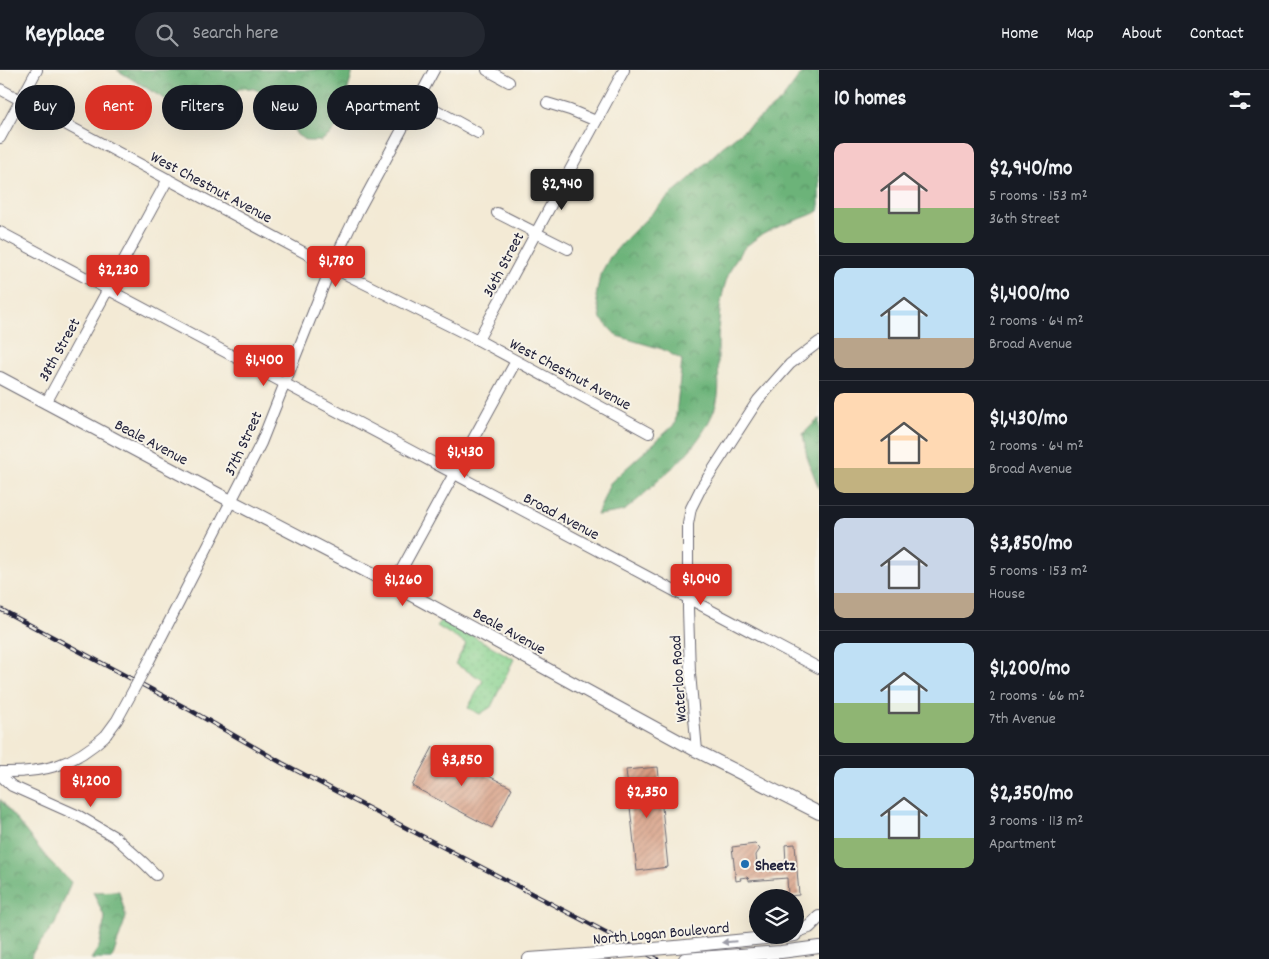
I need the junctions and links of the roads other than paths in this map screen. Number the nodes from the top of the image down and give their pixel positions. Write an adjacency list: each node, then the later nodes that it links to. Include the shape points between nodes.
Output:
1 (37, 70): 6 (street)
2 (434, 70): 7 (street, 37th Street)
3 (487, 70): 5 (street)
4 (624, 70): 13 (street, 36th Street)
5 (509, 82)
6 (29, 85)
7 (426, 85)
8 (0, 89): 9 (street, West Chestnut Avenue)
9 (15, 98)
10 (547, 103): 13 (street)
11 (15, 110): 17 (street)
12 (438, 111): 16 (street)
13 (596, 121): 21 (street, 36th Street)
14 (75, 130): 18 (street, West Chestnut Avenue)
15 (402, 130): 23 (street, 37th Street)
16 (478, 133)
17 (0, 138)
18 (168, 179): 23 (street, West Chestnut Avenue); 24 (street, 38th Street)
19 (497, 213): 21 (street)
20 (0, 232): 24 (street, Broad Avenue)
21 (536, 233): 22 (street); 25 (street, 36th Street)
22 (568, 249)
23 (331, 267): 25 (street, West Chestnut Avenue); 29 (street, 37th Street)
24 (108, 290): 29 (street, Broad Avenue); 30 (street, 38th Street)
25 (478, 340): 27 (street, West Chestnut Avenue)
26 (819, 342): 35 (street, Waterloo Road, via 790,364 758,400 701,488 691,508 688,524)
27 (516, 361): 31 (street, West Chestnut Avenue); 32 (street)
28 (0, 378): 30 (main road, Beale Avenue)
29 (284, 384): 32 (street, Broad Avenue); 33 (street, 37th Street, via 261,443)
30 (46, 403): 33 (main road, Beale Avenue)
31 (649, 433)
32 (454, 474): 34 (street); 35 (street, Broad Avenue)
33 (231, 501): 34 (main road, Beale Avenue); 38 (street, 37th Street, bridge, via 148,663 106,735 67,762 34,771)
34 (392, 585): 37 (main road, Beale Avenue)
35 (688, 599): 36 (street, Broad Avenue); 37 (street, Waterloo Road)
36 (819, 668)
37 (697, 751): 39 (main road, Beale Avenue)
38 (0, 773): 40 (street, via 12,786 96,825)
39 (819, 813)
40 (156, 875)
41 (819, 917): 42 (main road)
42 (804, 930)
43 (819, 932): 44 (main road, North Logan Boulevard)
44 (804, 933)
45 (749, 939): 47 (main road, North Logan Boulevard, one-way to 47, bridge)
46 (819, 947): 48 (main road, North Logan Boulevard)
47 (529, 959)
48 (691, 959)

